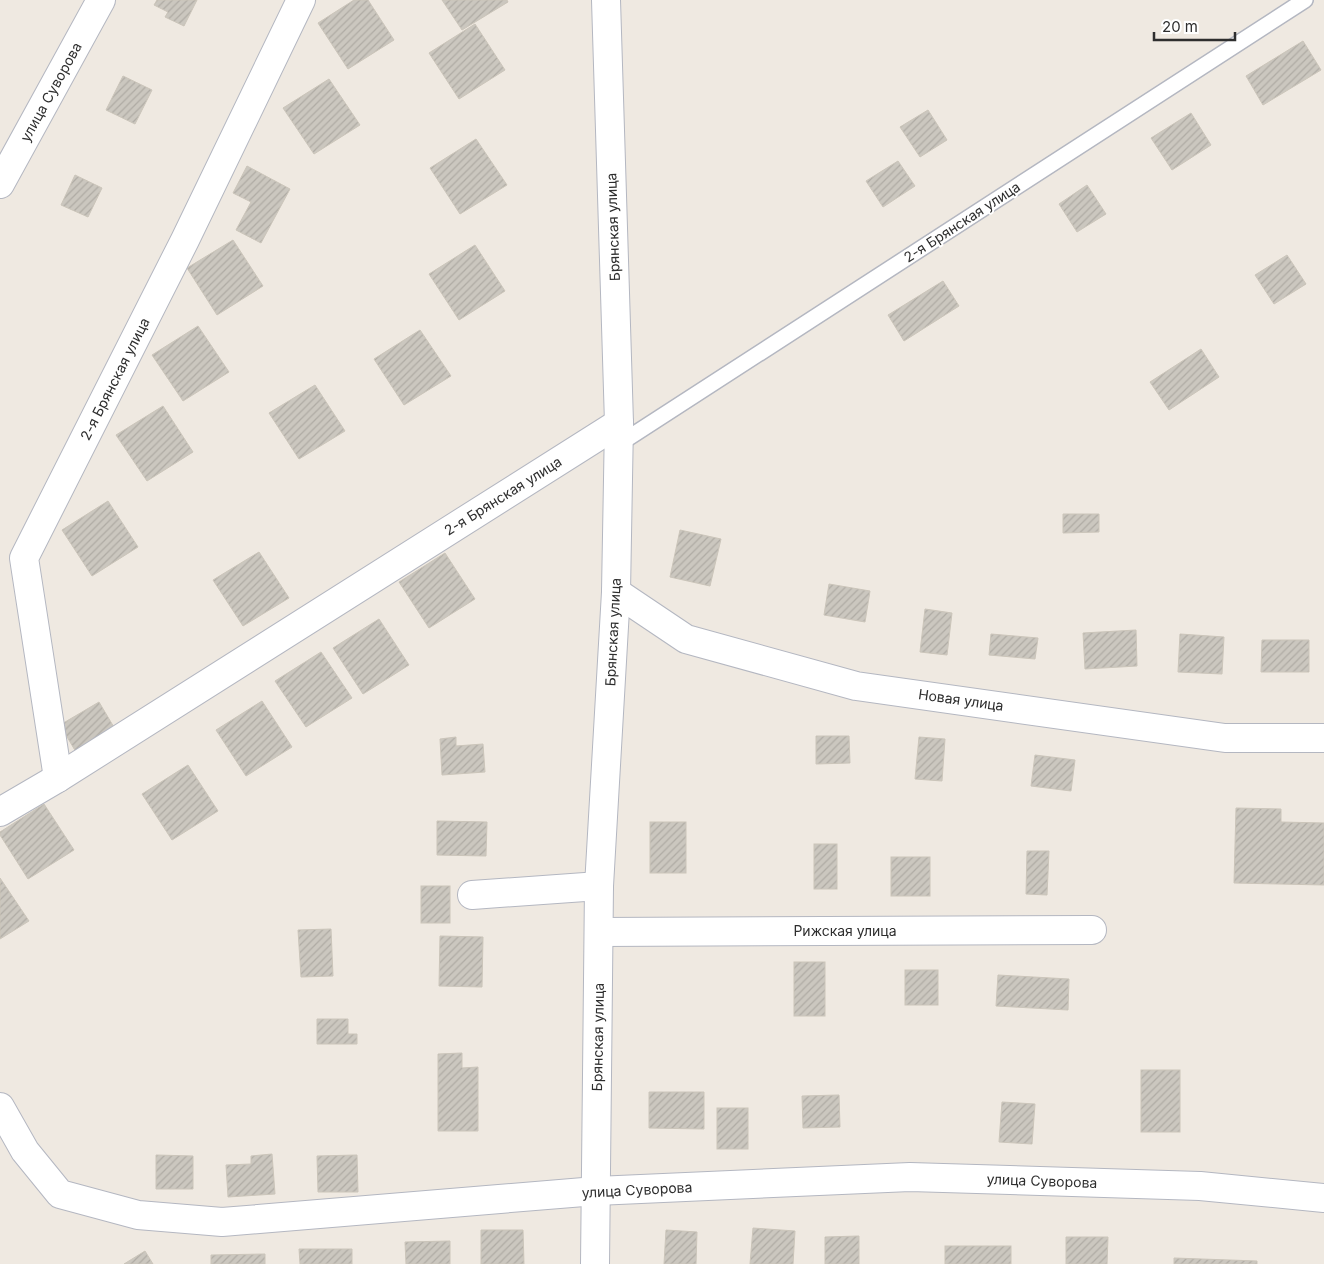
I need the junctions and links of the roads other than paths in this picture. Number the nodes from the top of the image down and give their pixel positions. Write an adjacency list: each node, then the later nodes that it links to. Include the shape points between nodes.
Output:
1 (101, 0): 5 (street, улица Суворова)
2 (301, 0): 9 (street, 2-я Брянская улица, via 185,240 24,558)
3 (606, 0): 6 (street, Брянская улица)
4 (1305, 0): 6 (lane, 2-я Брянская улица)
5 (0, 184)
6 (619, 434): 7 (street, Брянская улица); 9 (street, 2-я Брянская улица)
7 (616, 592): 8 (street, Новая улица, via 686,639 856,686 1225,738); 11 (street, Брянская улица)
8 (1324, 738)
9 (58, 778): 10 (street, 2-я Брянская улица)
10 (0, 812)
11 (599, 886): 12 (street); 14 (street, Брянская улица)
12 (472, 896)
13 (1092, 930): 14 (street, Рижская улица)
14 (600, 932): 16 (street, Брянская улица)
15 (0, 1107): 16 (street, улица Суворова, via 25,1151 60,1194 138,1215 222,1222)
16 (596, 1191): 17 (street, улица Суворова, via 910,1177 1200,1186); 18 (street, Брянская улица)
17 (1324, 1198)
18 (595, 1264)

